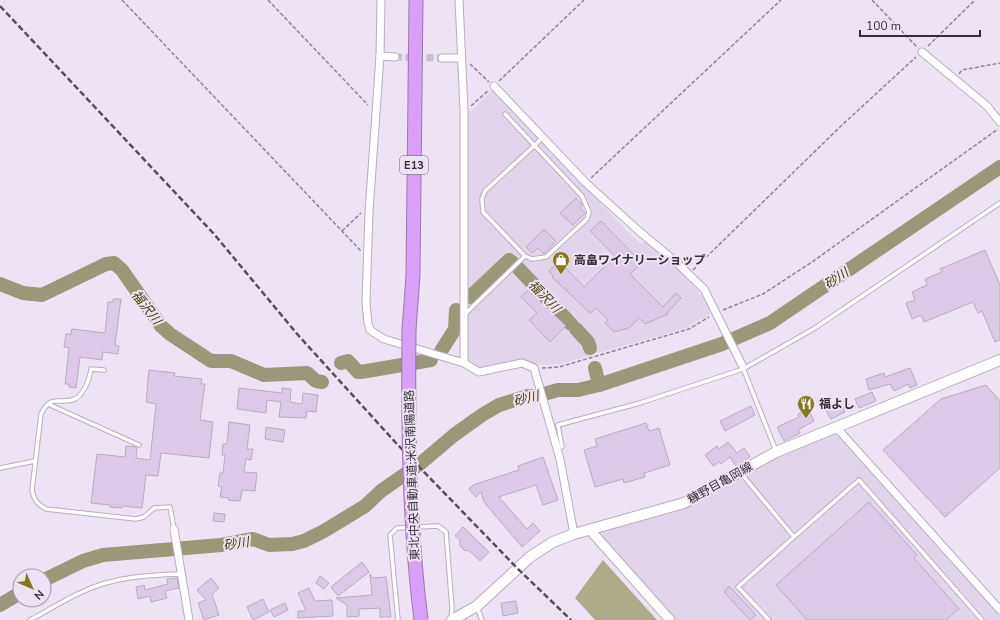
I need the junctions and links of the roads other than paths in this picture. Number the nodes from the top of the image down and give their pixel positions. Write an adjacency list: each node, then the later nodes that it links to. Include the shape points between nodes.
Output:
1 (382, 0): 6 (street)
2 (411, 0): 18 (highway, 東北中央自動車道;米沢南陽道路 / E13, via 407,275)
3 (416, 0): 18 (highway, 東北中央自動車道;米沢南陽道路 / E13, via 413,275)
4 (459, 0): 9 (street)
5 (922, 52): 12 (street, via 987,106)
6 (380, 56): 7 (street); 20 (street, via 369,212 366,314 370,330 384,339)
7 (395, 57)
8 (442, 58): 9 (street)
9 (460, 58): 17 (street, via 464,110)
10 (494, 86): 13 (street)
11 (505, 114): 14 (lane)
12 (1000, 122)
13 (543, 137): 14 (lane); 21 (street, via 586,183 704,289)
14 (534, 145): 16 (lane, via 485,191 482,199 483,212); 16 (lane, via 582,196 589,212 587,219 546,257 532,259)
15 (1000, 203): 21 (lane, via 815,328)
16 (525, 256): 17 (lane)
17 (463, 316): 20 (street)
18 (409, 330): 41 (highway, 東北中央自動車道;米沢南陽道路 / E13, bridge, via 410,484)
19 (1000, 360): 24 (main road, 糠野目亀岡線)
20 (464, 363): 33 (street, via 479,372 522,363 535,371 560,459)
21 (742, 367): 26 (lane, via 640,403 558,425); 27 (lane)
22 (104, 370): 23 (lane, via 91,369 77,398 55,400)
23 (48, 404): 25 (lane); 28 (lane, via 40,414)
24 (836, 427): 27 (main road, 糠野目亀岡線); 37 (street)
25 (139, 445)
26 (562, 447)
27 (776, 452): 30 (main road, 糠野目亀岡線)
28 (35, 461): 29 (lane); 31 (lane, via 33,497 46,509 136,518 144,517 154,508 170,507)
29 (0, 468)
30 (740, 472): 32 (main road, 糠野目亀岡線, via 684,503); 34 (lane)
31 (174, 529): 35 (street)
32 (590, 530): 33 (main road, 糠野目亀岡線); 44 (street)
33 (574, 534): 36 (main road, 糠野目亀岡線, via 539,550)
34 (794, 537): 45 (lane, via 738,587); 46 (lane, via 859,480)
35 (181, 572): 38 (lane, via 141,576 98,586 81,592); 39 (street)
36 (477, 606): 42 (main road, 糠野目亀岡線); 43 (lane)
37 (1000, 610)
38 (30, 620)
39 (189, 620)
40 (398, 620): 42 (lane, via 390,535 398,528 438,526 446,532)
41 (421, 620)
42 (451, 620)
43 (482, 620)
44 (670, 620)
45 (768, 620)
46 (982, 620)

